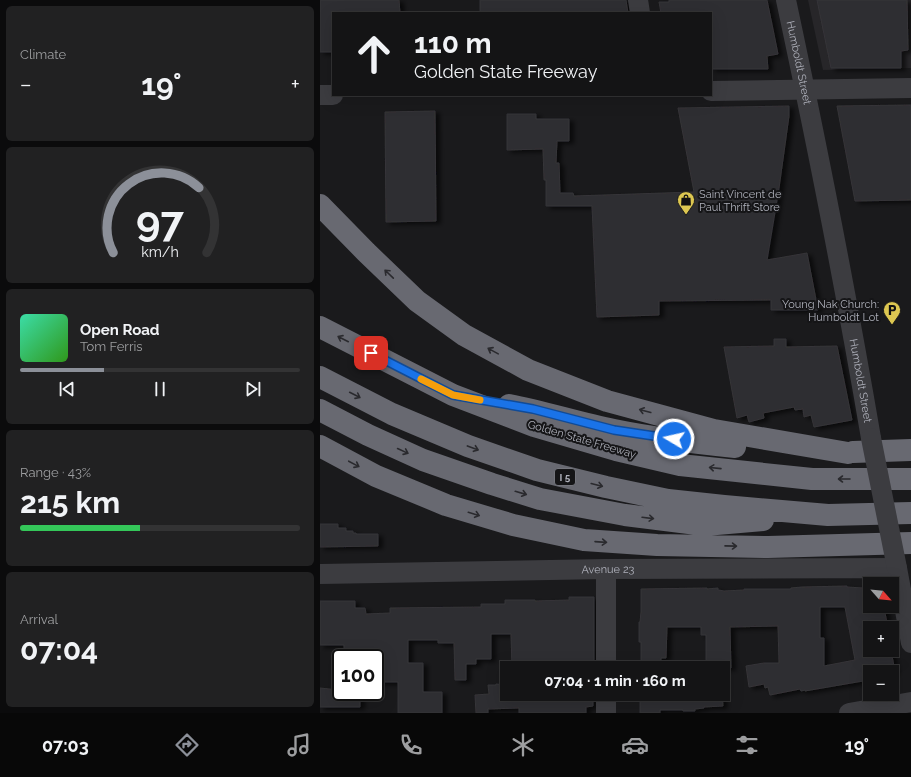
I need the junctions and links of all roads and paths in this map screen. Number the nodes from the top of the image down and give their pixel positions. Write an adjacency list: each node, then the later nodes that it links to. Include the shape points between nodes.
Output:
1 (638, 0): 3 (street)
2 (786, 0): 6 (street, Humboldt Street)
3 (640, 12)
4 (911, 88): 6 (street)
5 (712, 90): 6 (street)
6 (805, 90): 21 (street, Humboldt Street, bridge)
7 (320, 95): 8 (street)
8 (332, 95)
9 (320, 206): 16 (highway, one-way to 9, via 714,430 607,401 528,370 464,335 417,301)
10 (320, 327): 12 (highway, Golden State Freeway, one-way to 10)
11 (320, 377): 19 (highway, I 5, one-way to 19, via 392,414 468,446 537,470 668,500)
12 (453, 395): 16 (highway, via 533,409 614,430 704,444 795,452); 17 (highway, Golden State Freeway, one-way to 12, via 812,479 680,465 616,450 534,426)
13 (320, 410): 19 (highway, one-way to 19, via 423,460 540,499 625,515 706,525)
14 (320, 446): 20 (highway, one-way to 20, via 376,476 446,505 513,525 584,540 657,546 768,547)
15 (911, 450): 16 (highway)
16 (848, 452)
17 (911, 479)
18 (911, 513): 19 (highway, I 5)
19 (828, 515)
20 (911, 543)
21 (897, 568): 22 (street, Avenue 23); 24 (street, Humboldt Street)
22 (606, 569): 23 (street, Avenue 23); 25 (street)
23 (320, 574)
24 (911, 643)
25 (606, 661)
26 (606, 701): 28 (street)
27 (911, 702): 29 (street)
28 (606, 713)
29 (849, 713)

